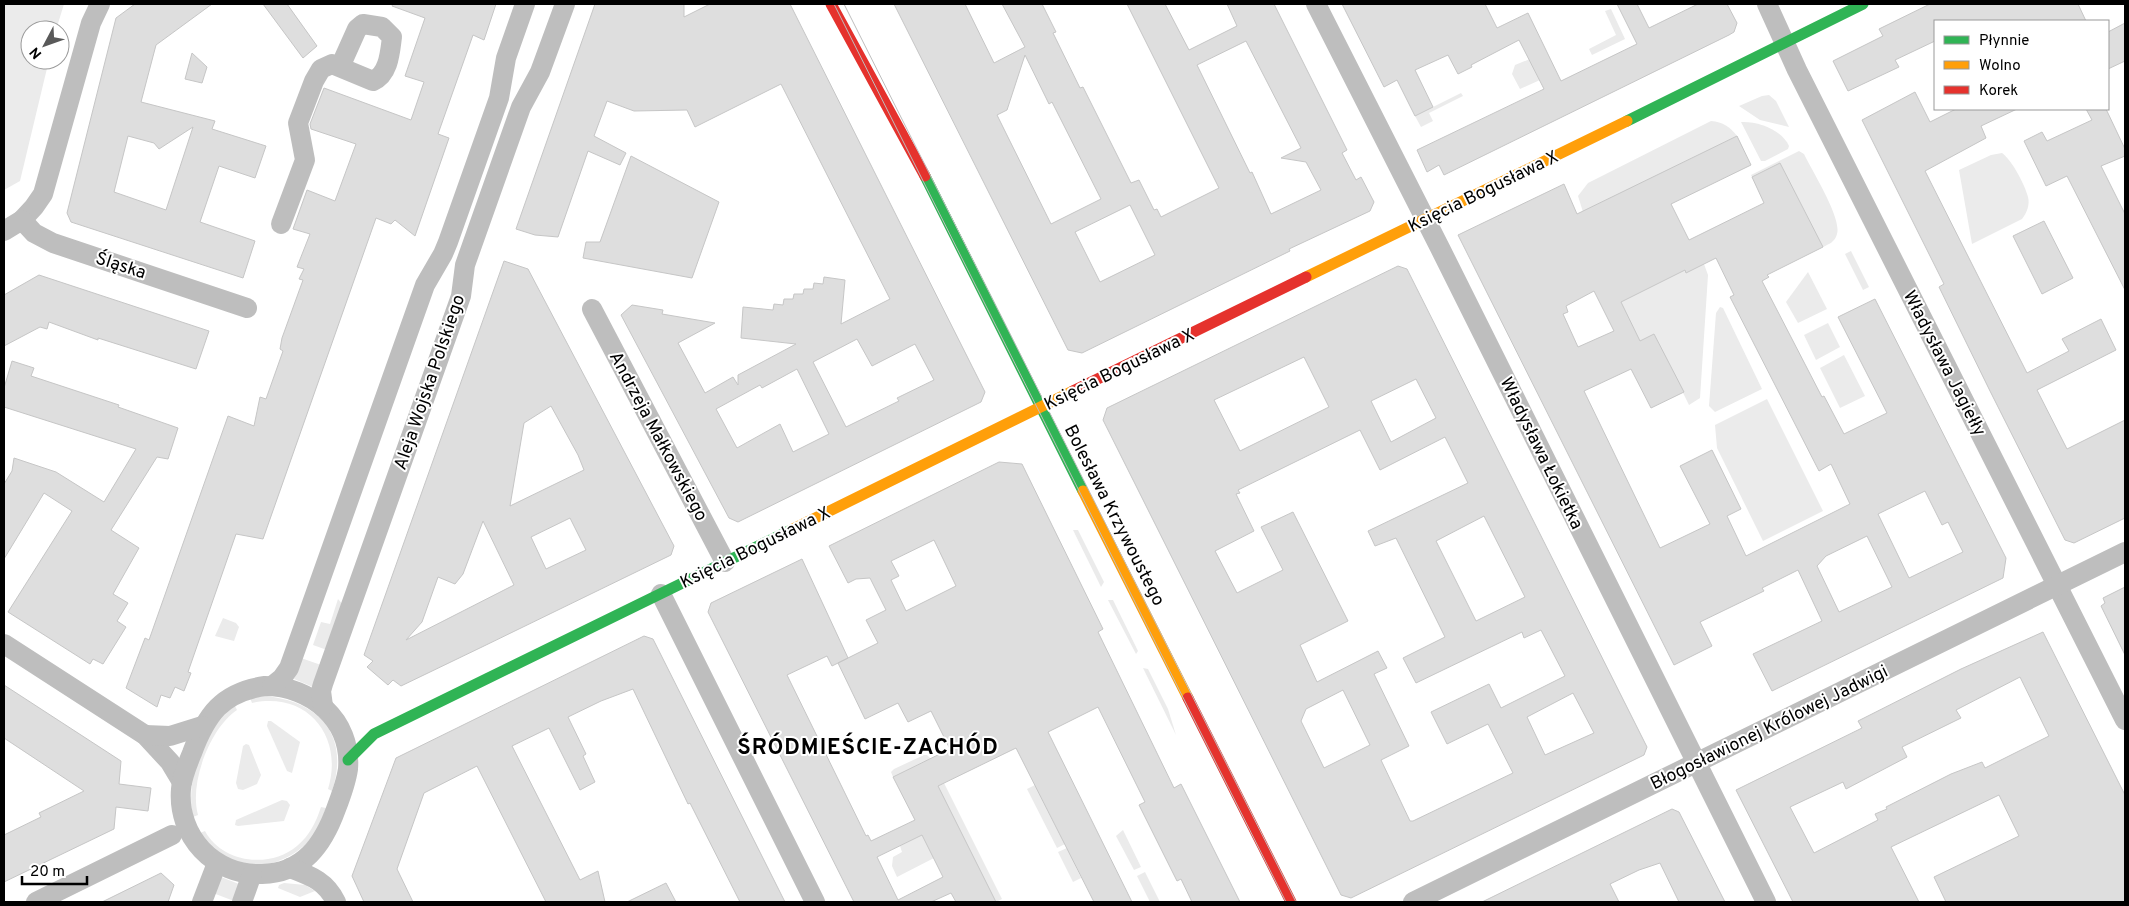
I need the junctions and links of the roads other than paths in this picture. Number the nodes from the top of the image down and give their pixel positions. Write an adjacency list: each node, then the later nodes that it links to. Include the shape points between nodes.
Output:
1 (100, 4): 12 (street, via 91,23 43,194)
2 (525, 4): 24 (street, Aleja Wojska Polskiego, via 506,58 499,98 448,242 425,285 289,668)
3 (565, 4): 25 (street, Aleja Wojska Polskiego, via 540,72 524,101 465,265 460,296 323,684)
4 (831, 4): 11 (street, Bolesława Krzywoustego)
5 (1316, 4): 13 (street, Władysława Łokietka)
6 (1767, 4): 8 (street, Władysława Jagiełły)
7 (1864, 4): 8 (street, Księcia Bogusława X)
8 (1784, 42): 13 (street, Księcia Bogusława X); 21 (street, Władysława Jagiełły)
9 (877, 64): 11 (street, Bolesława Krzywoustego)
10 (340, 67): 14 (street, via 332,64 322,69 298,123 305,160)
11 (908, 143): 18 (street, Bolesława Krzywoustego)
12 (22, 220): 15 (street); 16 (street, Śląska, via 34,233 54,243)
13 (1426, 220): 18 (street, Księcia Bogusława X); 32 (street, Władysława Łokietka)
14 (281, 224)
15 (4, 231)
16 (247, 308)
17 (592, 309): 20 (street, Andrzeja Małkowskiego)
18 (1041, 407): 20 (street, Księcia Bogusława X); 43 (street, Bolesława Krzywoustego)
19 (2125, 552): 21 (street, Błogosławionej Królowej Jadwigi)
20 (725, 562): 22 (street, Księcia Bogusława X)
21 (2057, 586): 26 (street, Władysława Jagiełły); 32 (street, Błogosławionej Królowej Jadwigi)
22 (661, 594): 29 (street, Księcia Bogusława X); 42 (street)
23 (4, 644): 30 (street)
24 (272, 686): 25 (street, via 298,691); 28 (street, via 251,688 229,698 212,712)
25 (323, 706): 27 (street)
26 (2125, 720)
27 (337, 723): 29 (street); 31 (street)
28 (202, 726): 30 (street, via 170,736); 33 (street)
29 (374, 734): 31 (street, Księcia Bogusława X)
30 (145, 735): 33 (street, via 170,762)
31 (348, 760): 36 (street, via 344,786 326,834 312,853)
32 (1695, 763): 44 (street, Błogosławionej Królowej Jadwigi); 45 (street, Władysława Łokietka)
33 (182, 782): 35 (street, via 181,808 187,829 202,850)
34 (172, 835): 38 (street)
35 (217, 863): 37 (street); 39 (street)
36 (290, 868): 37 (street); 41 (street, via 320,880)
37 (252, 874): 40 (street)
38 (36, 902)
39 (202, 902)
40 (242, 902)
41 (336, 902)
42 (815, 902)
43 (1291, 902)
44 (1413, 902)
45 (1766, 902)

